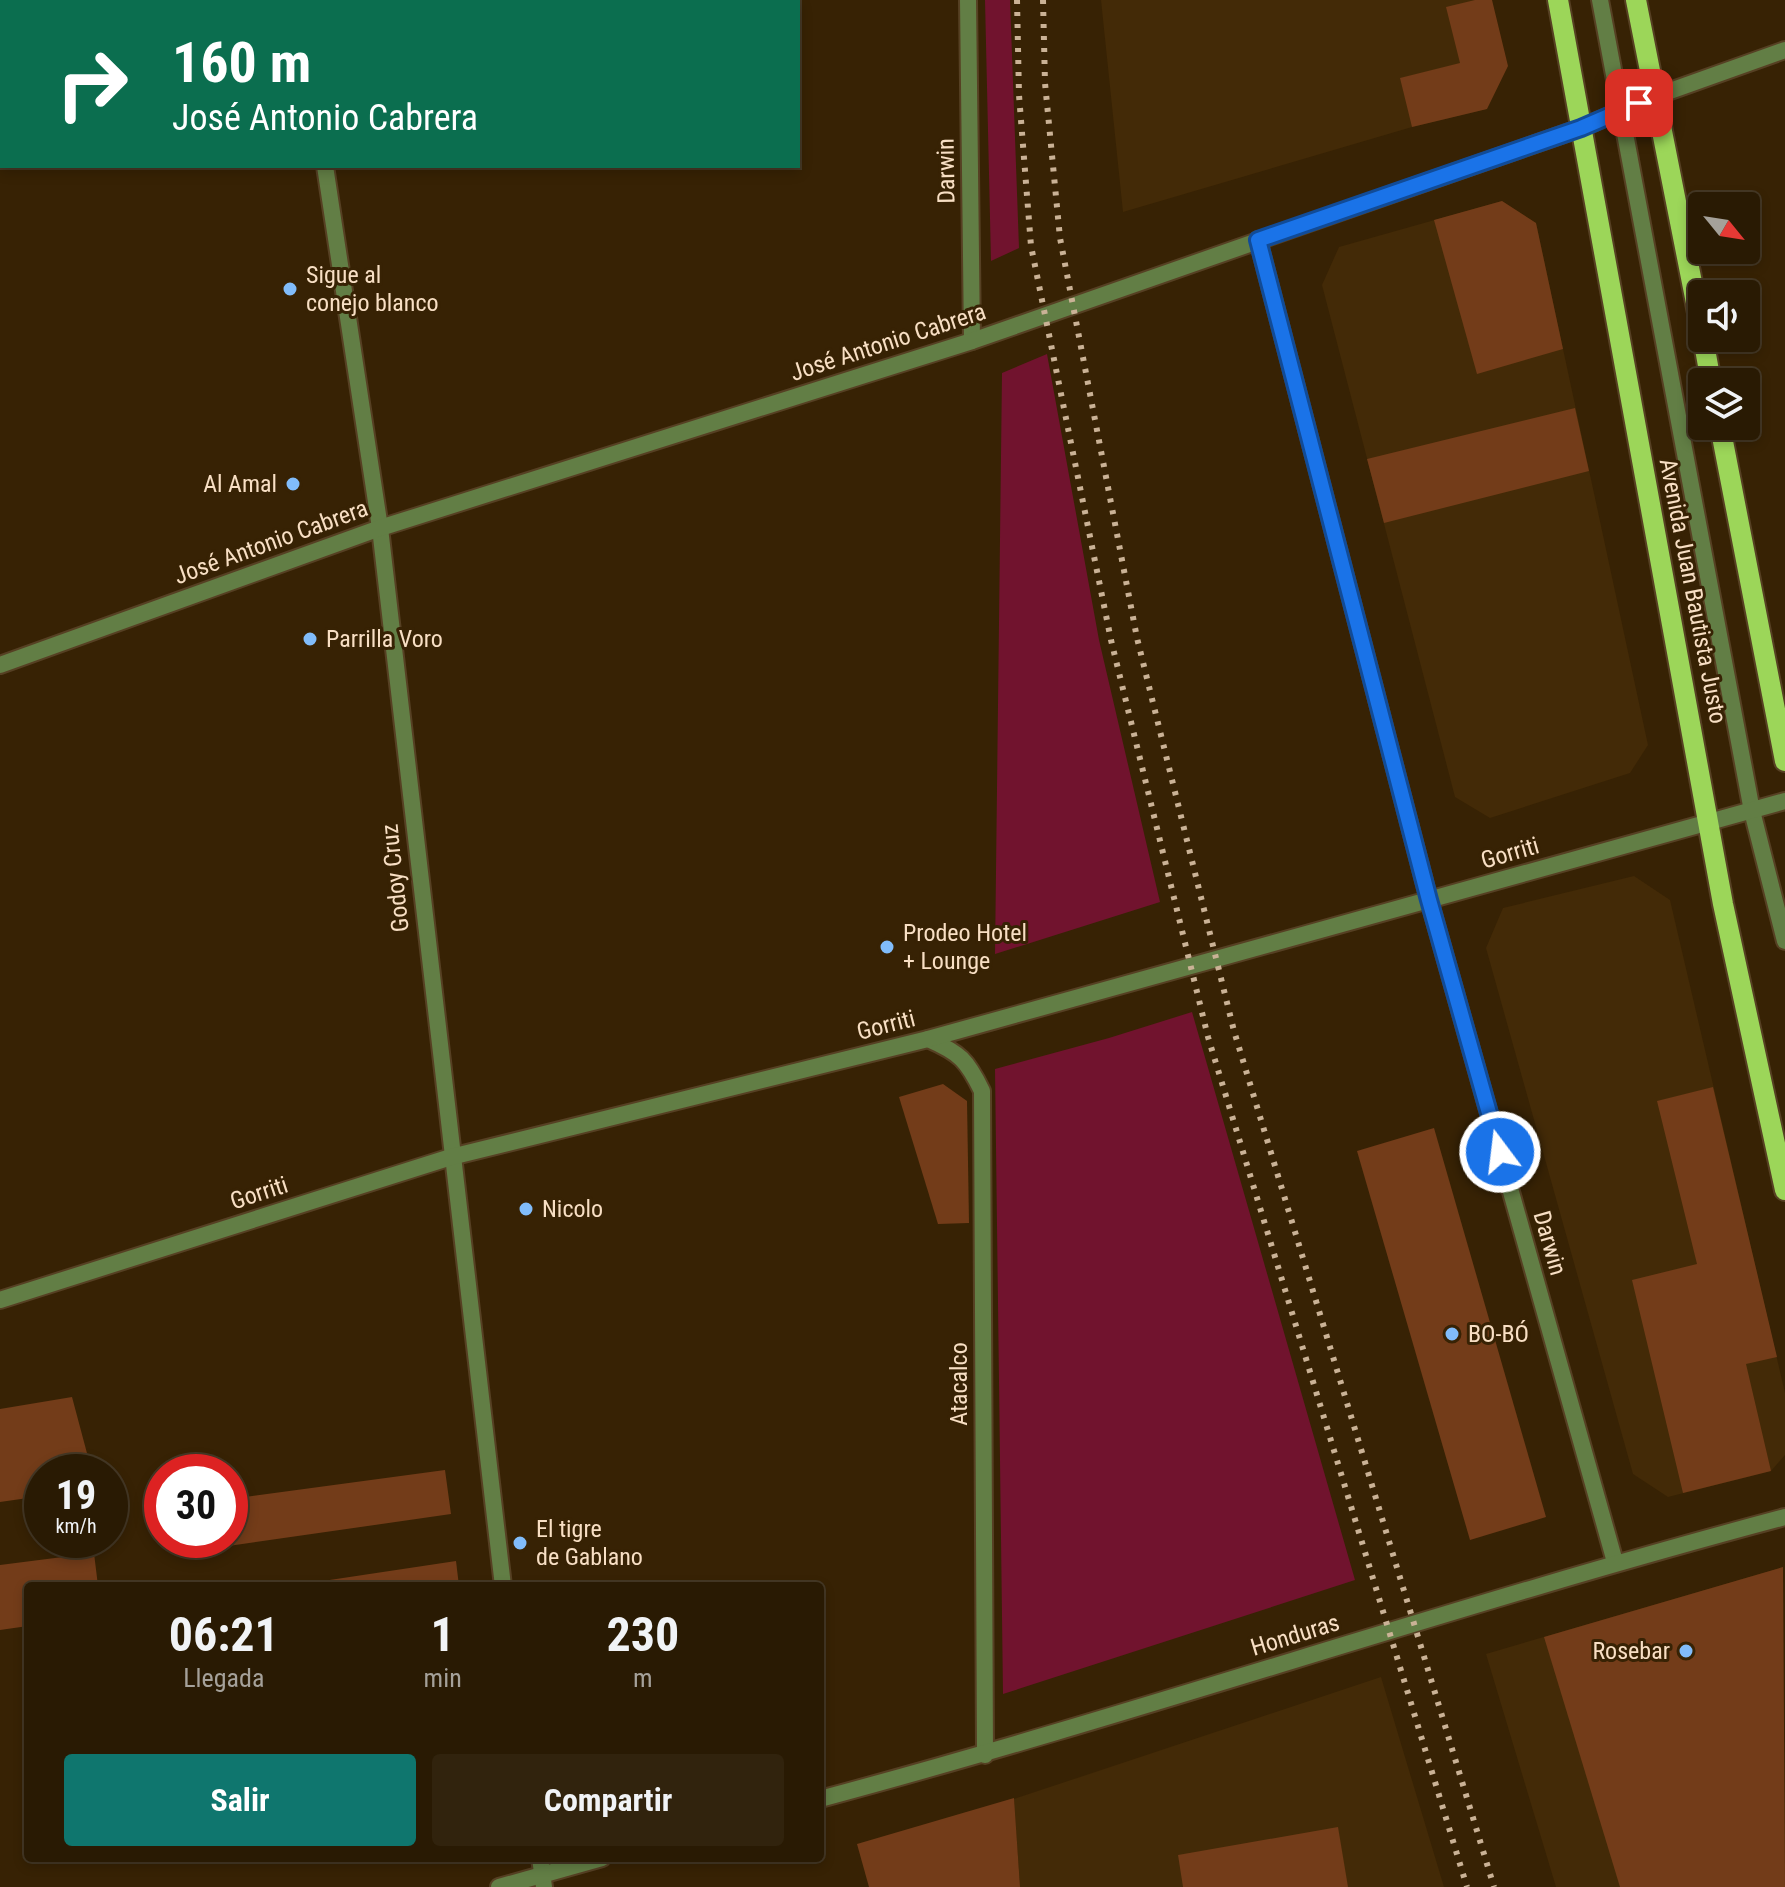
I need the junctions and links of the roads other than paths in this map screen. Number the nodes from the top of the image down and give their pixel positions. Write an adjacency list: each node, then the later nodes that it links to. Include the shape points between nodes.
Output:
1 (968, 0): 12 (street, Darwin)
2 (1558, 0): 8 (main road, Avenida Juan Bautista Justo)
3 (1600, 0): 7 (street)
4 (1636, 0): 6 (main road)
5 (1785, 50): 6 (street, José Antonio Cabrera)
6 (1656, 96): 7 (street, José Antonio Cabrera); 11 (main road)
7 (1622, 110): 8 (street, José Antonio Cabrera); 18 (street)
8 (1581, 128): 10 (street, José Antonio Cabrera); 19 (main road, Avenida Juan Bautista Justo)
9 (325, 168): 14 (street, Godoy Cruz)
10 (1258, 240): 12 (street, José Antonio Cabrera); 20 (street, Darwin)
11 (1691, 280)
12 (972, 341): 14 (street, José Antonio Cabrera)
13 (1723, 440): 16 (main road)
14 (380, 528): 15 (street, José Antonio Cabrera); 23 (street, Godoy Cruz)
15 (0, 665)
16 (1785, 761)
17 (1785, 801): 18 (street, Gorriti)
18 (1752, 811): 19 (street, Gorriti); 21 (street)
19 (1710, 822): 20 (street, Gorriti); 24 (main road, Avenida Juan Bautista Justo)
20 (1429, 900): 22 (street, Gorriti); 27 (street, Darwin)
21 (1785, 941)
22 (928, 1039): 23 (street, Gorriti); 29 (street, Atacalco, via 955,1051 982,1091)
23 (451, 1157): 25 (street, Gorriti); 28 (street, Godoy Cruz)
24 (1785, 1190)
25 (0, 1300)
26 (1785, 1517): 27 (street, Honduras)
27 (1615, 1562): 29 (street, Honduras)
28 (503, 1582)
29 (985, 1755): 30 (street, Honduras)
30 (824, 1798)
31 (586, 1862): 32 (street)
32 (542, 1873): 33 (street)
33 (499, 1887)

